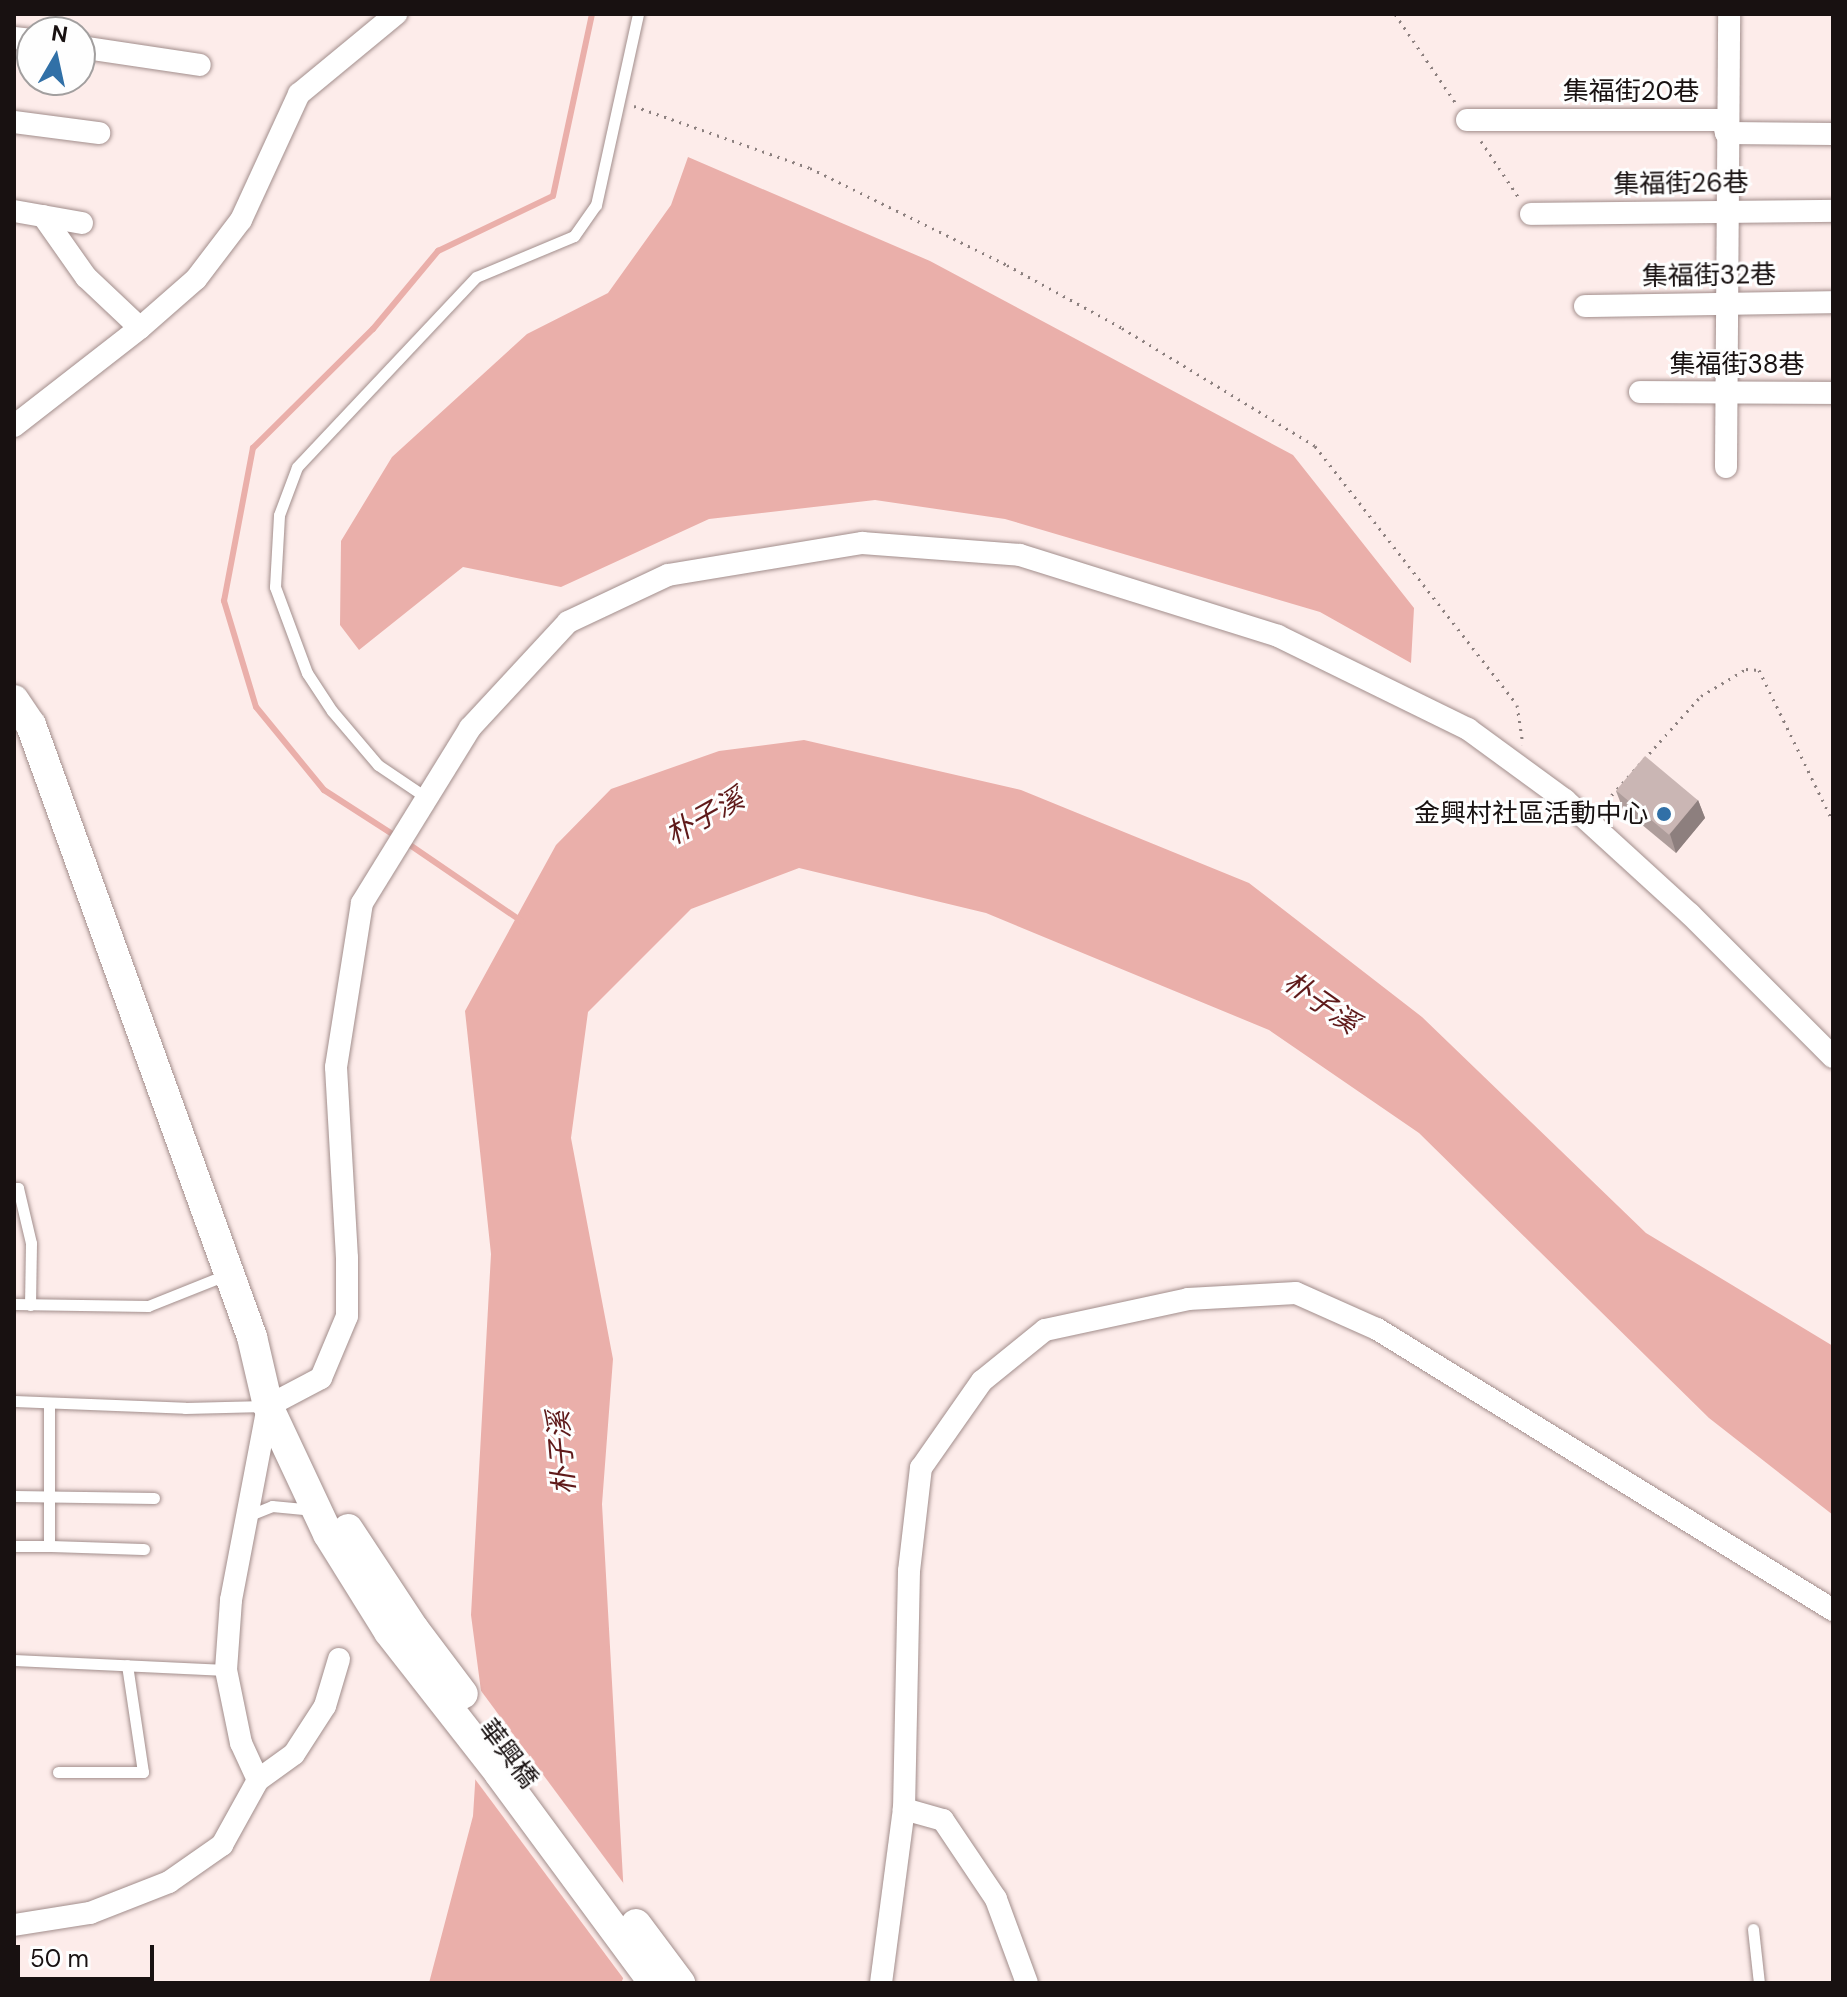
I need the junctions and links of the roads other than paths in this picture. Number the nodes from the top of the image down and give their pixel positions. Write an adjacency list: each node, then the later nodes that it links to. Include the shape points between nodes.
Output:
1 (396, 14): 20 (street, via 299,94 241,220 196,279)
2 (638, 14): 28 (lane, via 596,205 574,236 476,277 297,467 279,515 275,587 307,673 378,765)
3 (1729, 14): 9 (street)
4 (96, 49): 5 (street)
5 (200, 65)
6 (1467, 120): 9 (street, 集福街20巷, via 1723,120)
7 (14, 122): 8 (street)
8 (99, 133)
9 (1726, 133): 10 (street, 集福街20巷); 12 (street)
10 (1833, 134)
11 (14, 211): 15 (street)
12 (1728, 211): 13 (street, 集福街26巷); 14 (street, 集福街26巷); 18 (street)
13 (1833, 211)
14 (1531, 214)
15 (43, 216): 16 (street); 20 (street, via 86,277)
16 (82, 223)
17 (1833, 302): 18 (street, 集福街32巷)
18 (1726, 303): 19 (street, 集福街32巷); 22 (street)
19 (1585, 306)
20 (140, 328): 24 (street)
21 (1640, 392): 22 (street, 集福街38巷)
22 (1727, 393): 23 (street, 集福街38巷); 25 (street)
23 (1833, 393)
24 (15, 422)
25 (1726, 467)
26 (14, 700): 27 (street)
27 (22, 731): 31 (street)
28 (427, 798): 29 (street, via 470,728 568,622 668,575 862,543 1020,555 1278,636 1468,729 1588,821); 36 (street, via 362,903 336,1067 347,1316 321,1378)
29 (1833, 1057)
30 (14, 1188): 33 (lane, via 31,1243)
31 (229, 1274): 33 (lane, via 148,1306); 36 (street, via 252,1337)
32 (14, 1304): 33 (lane)
33 (30, 1305)
34 (14, 1401): 35 (lane)
35 (49, 1403): 36 (lane); 38 (lane)
36 (268, 1406): 40 (street); 41 (street)
37 (14, 1496): 38 (lane)
38 (49, 1496): 39 (lane); 43 (lane)
39 (154, 1498)
40 (245, 1517): 41 (lane, via 272,1506); 49 (street)
41 (329, 1522): 55 (street, 華興橋, via 389,1632); 56 (street, 華興橋)
42 (14, 1546): 43 (lane)
43 (49, 1546): 44 (lane)
44 (144, 1549)
45 (1833, 1610): 52 (street, via 1377,1329 1296,1293 1174,1302 1045,1330 982,1381 921,1468 909,1571)
46 (339, 1659): 51 (street, via 325,1706 294,1754)
47 (14, 1660): 48 (lane)
48 (127, 1665): 49 (lane); 50 (lane, via 143,1772)
49 (226, 1670): 51 (street, via 241,1743)
50 (58, 1772)
51 (258, 1780): 53 (street, via 222,1845 169,1882 90,1913)
52 (904, 1809): 57 (street); 58 (street, via 943,1820 996,1899)
53 (14, 1925)
54 (1753, 1929): 59 (lane)
55 (654, 1983)
56 (680, 1983)
57 (881, 1983)
58 (1027, 1983)
59 (1759, 1983)

